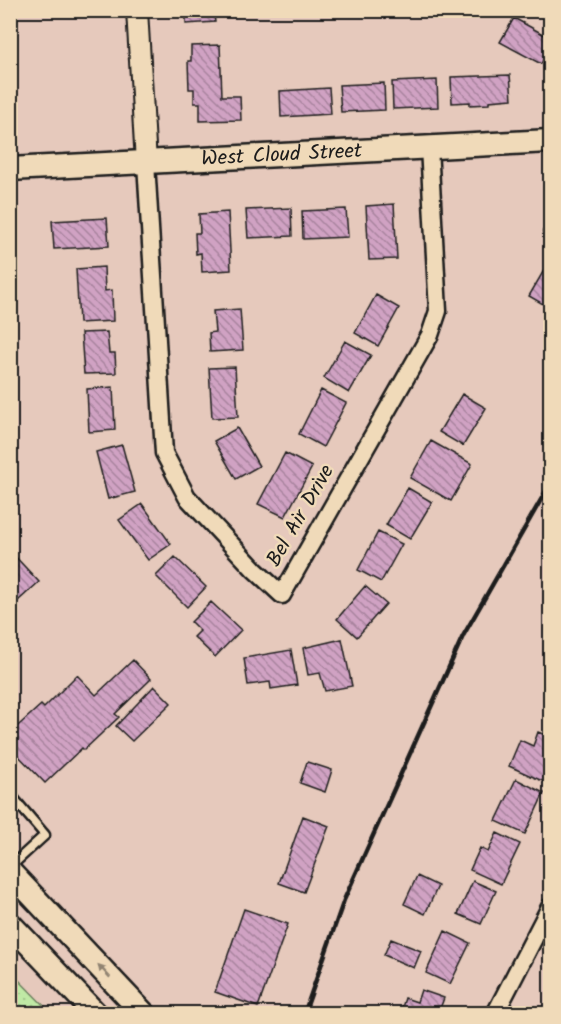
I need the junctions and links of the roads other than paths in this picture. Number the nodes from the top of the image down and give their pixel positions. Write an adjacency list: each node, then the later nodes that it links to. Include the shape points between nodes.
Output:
1 (137, 10): 4 (street)
2 (550, 139): 3 (main road, West Cloud Street)
3 (429, 147): 4 (main road, West Cloud Street); 4 (street, Bel Air Drive, via 438,311 430,335 282,595 187,497 164,453)
4 (146, 163): 5 (main road, West Cloud Street)
5 (10, 169)
6 (10, 794): 7 (lane, via 45,835)
7 (10, 867)
8 (10, 872): 12 (main road, one-way to 8)
9 (550, 911): 13 (street)
10 (10, 924): 11 (main road)
11 (96, 1014)
12 (144, 1014)
13 (495, 1014)

